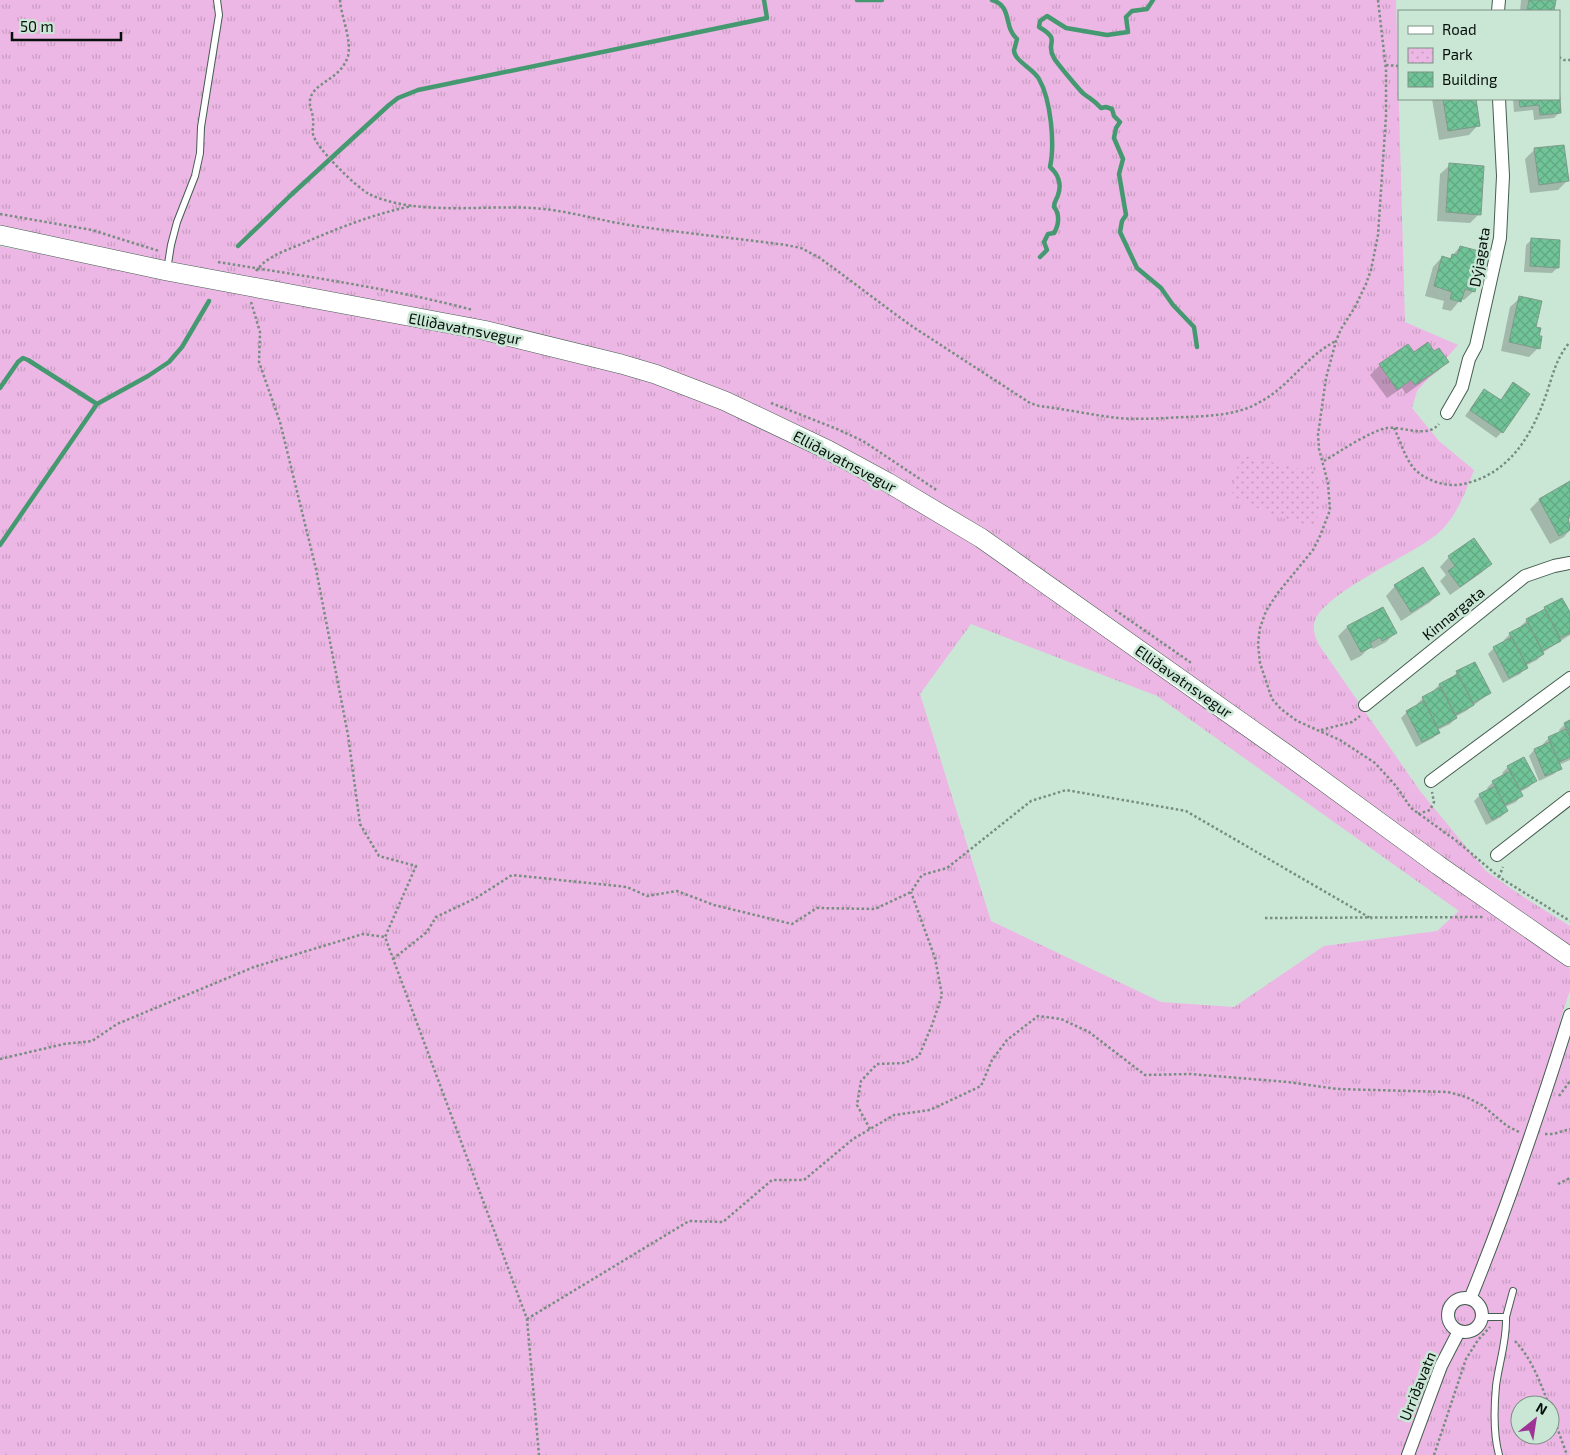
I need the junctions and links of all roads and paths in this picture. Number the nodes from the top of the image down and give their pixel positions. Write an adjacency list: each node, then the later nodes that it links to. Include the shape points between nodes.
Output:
1 (217, 0): 11 (lane, via 219,15 200,127 200,153 177,222)
2 (340, 0): 7 (path, via 348,54 341,70 314,92 310,102 314,139 354,184 368,193)
3 (1378, 0): 4 (path)
4 (1386, 65): 5 (path); 15 (path, via 1384,167 1375,252 1362,295)
5 (1398, 66)
6 (1499, 100): 18 (street, Dýjagata, via 1503,176 1500,238 1476,346 1462,387)
7 (412, 206): 12 (path, via 338,228 267,259); 15 (path, via 533,208 629,225 801,248 820,258 910,325 1025,400 1039,406 1118,418 1218,416 1259,403 1286,384 1324,346)
8 (0, 214): 11 (path, via 92,230)
9 (0, 235): 11 (main road, Elliðavatnsvegur)
10 (218, 262): 12 (path)
11 (168, 263): 13 (main road, Elliðavatnsvegur)
12 (257, 269): 13 (path); 14 (path)
13 (246, 286): 25 (main road, Elliðavatnsvegur, via 483,330 584,354 655,374 725,400 828,450 950,519); 37 (path, via 260,332 259,362 280,422 316,569 348,735 360,824 380,856 416,866)
14 (476, 311)
15 (1336, 340): 20 (path, via 1319,422 1319,449)
16 (1570, 342): 19 (path, via 1555,364 1540,411 1523,444 1490,474 1454,486 1422,476 1412,467)
17 (765, 401): 21 (path, via 864,441)
18 (1447, 412): 19 (path, via 1432,430 1420,432)
19 (1394, 428): 20 (path, via 1378,430)
20 (1323, 462): 27 (path, via 1330,510 1326,523 1313,550 1266,611 1258,644 1260,663 1272,699 1297,721)
21 (944, 496)
22 (1570, 563): 26 (street, Kinnargata, via 1524,576)
23 (1114, 610): 25 (path, via 1190,662)
24 (1570, 678): 28 (street)
25 (1182, 680): 33 (main road, Elliðavatnsvegur)
26 (1366, 705): 27 (path, via 1352,722)
27 (1320, 730): 30 (path, via 1375,763)
28 (1430, 782): 30 (path, via 1434,802 1430,810)
29 (1570, 798): 31 (street)
30 (1418, 814): 36 (path, via 1499,877)
31 (1497, 855)
32 (911, 892): 35 (path, via 922,875 947,868 1031,801 1066,790 1186,811); 39 (path, via 875,909 817,908 792,924 714,905 677,891 647,896 626,887 512,875 476,898 436,917 427,932); 43 (path, via 935,958 942,995 919,1056 905,1063 877,1064 861,1081 857,1106)
33 (1511, 917): 35 (path); 38 (main road, Elliðavatnsvegur)
34 (1266, 918): 35 (path)
35 (1372, 919)
36 (1570, 920)
37 (385, 937): 39 (path); 41 (path, via 363,934 254,967 117,1024 92,1041)
38 (1570, 958)
39 (393, 959): 51 (path)
40 (1570, 1015): 44 (street)
41 (0, 1059)
42 (1570, 1129): 44 (path, via 1553,1134)
43 (870, 1130): 44 (path, via 894,1115 930,1110 981,1086 992,1060 1007,1040 1038,1016 1061,1019 1089,1032 1145,1074 1190,1074 1337,1089 1448,1092 1482,1105 1517,1132); 51 (path, via 853,1139 804,1180 772,1180 723,1222 689,1221)
44 (1531, 1134): 48 (street)
45 (1570, 1178): 46 (path)
46 (1558, 1184)
47 (1513, 1291): 50 (lane)
48 (1470, 1299): 49 (street, via 1479,1306); 52 (street, via 1458,1299 1450,1307 1450,1324)
49 (1482, 1317): 50 (lane); 52 (street, via 1474,1329)
50 (1503, 1317): 53 (lane); 58 (path, via 1478,1340 1466,1359)
51 (527, 1319): 56 (path)
52 (1459, 1331): 57 (street, Urriðavatn, via 1441,1366)
53 (1507, 1333): 54 (path, via 1538,1374); 59 (lane, via 1496,1386 1495,1442)
54 (1545, 1395)
55 (1560, 1436): 60 (path)
56 (539, 1455)
57 (1408, 1455)
58 (1434, 1455)
59 (1499, 1455)
60 (1567, 1455)

